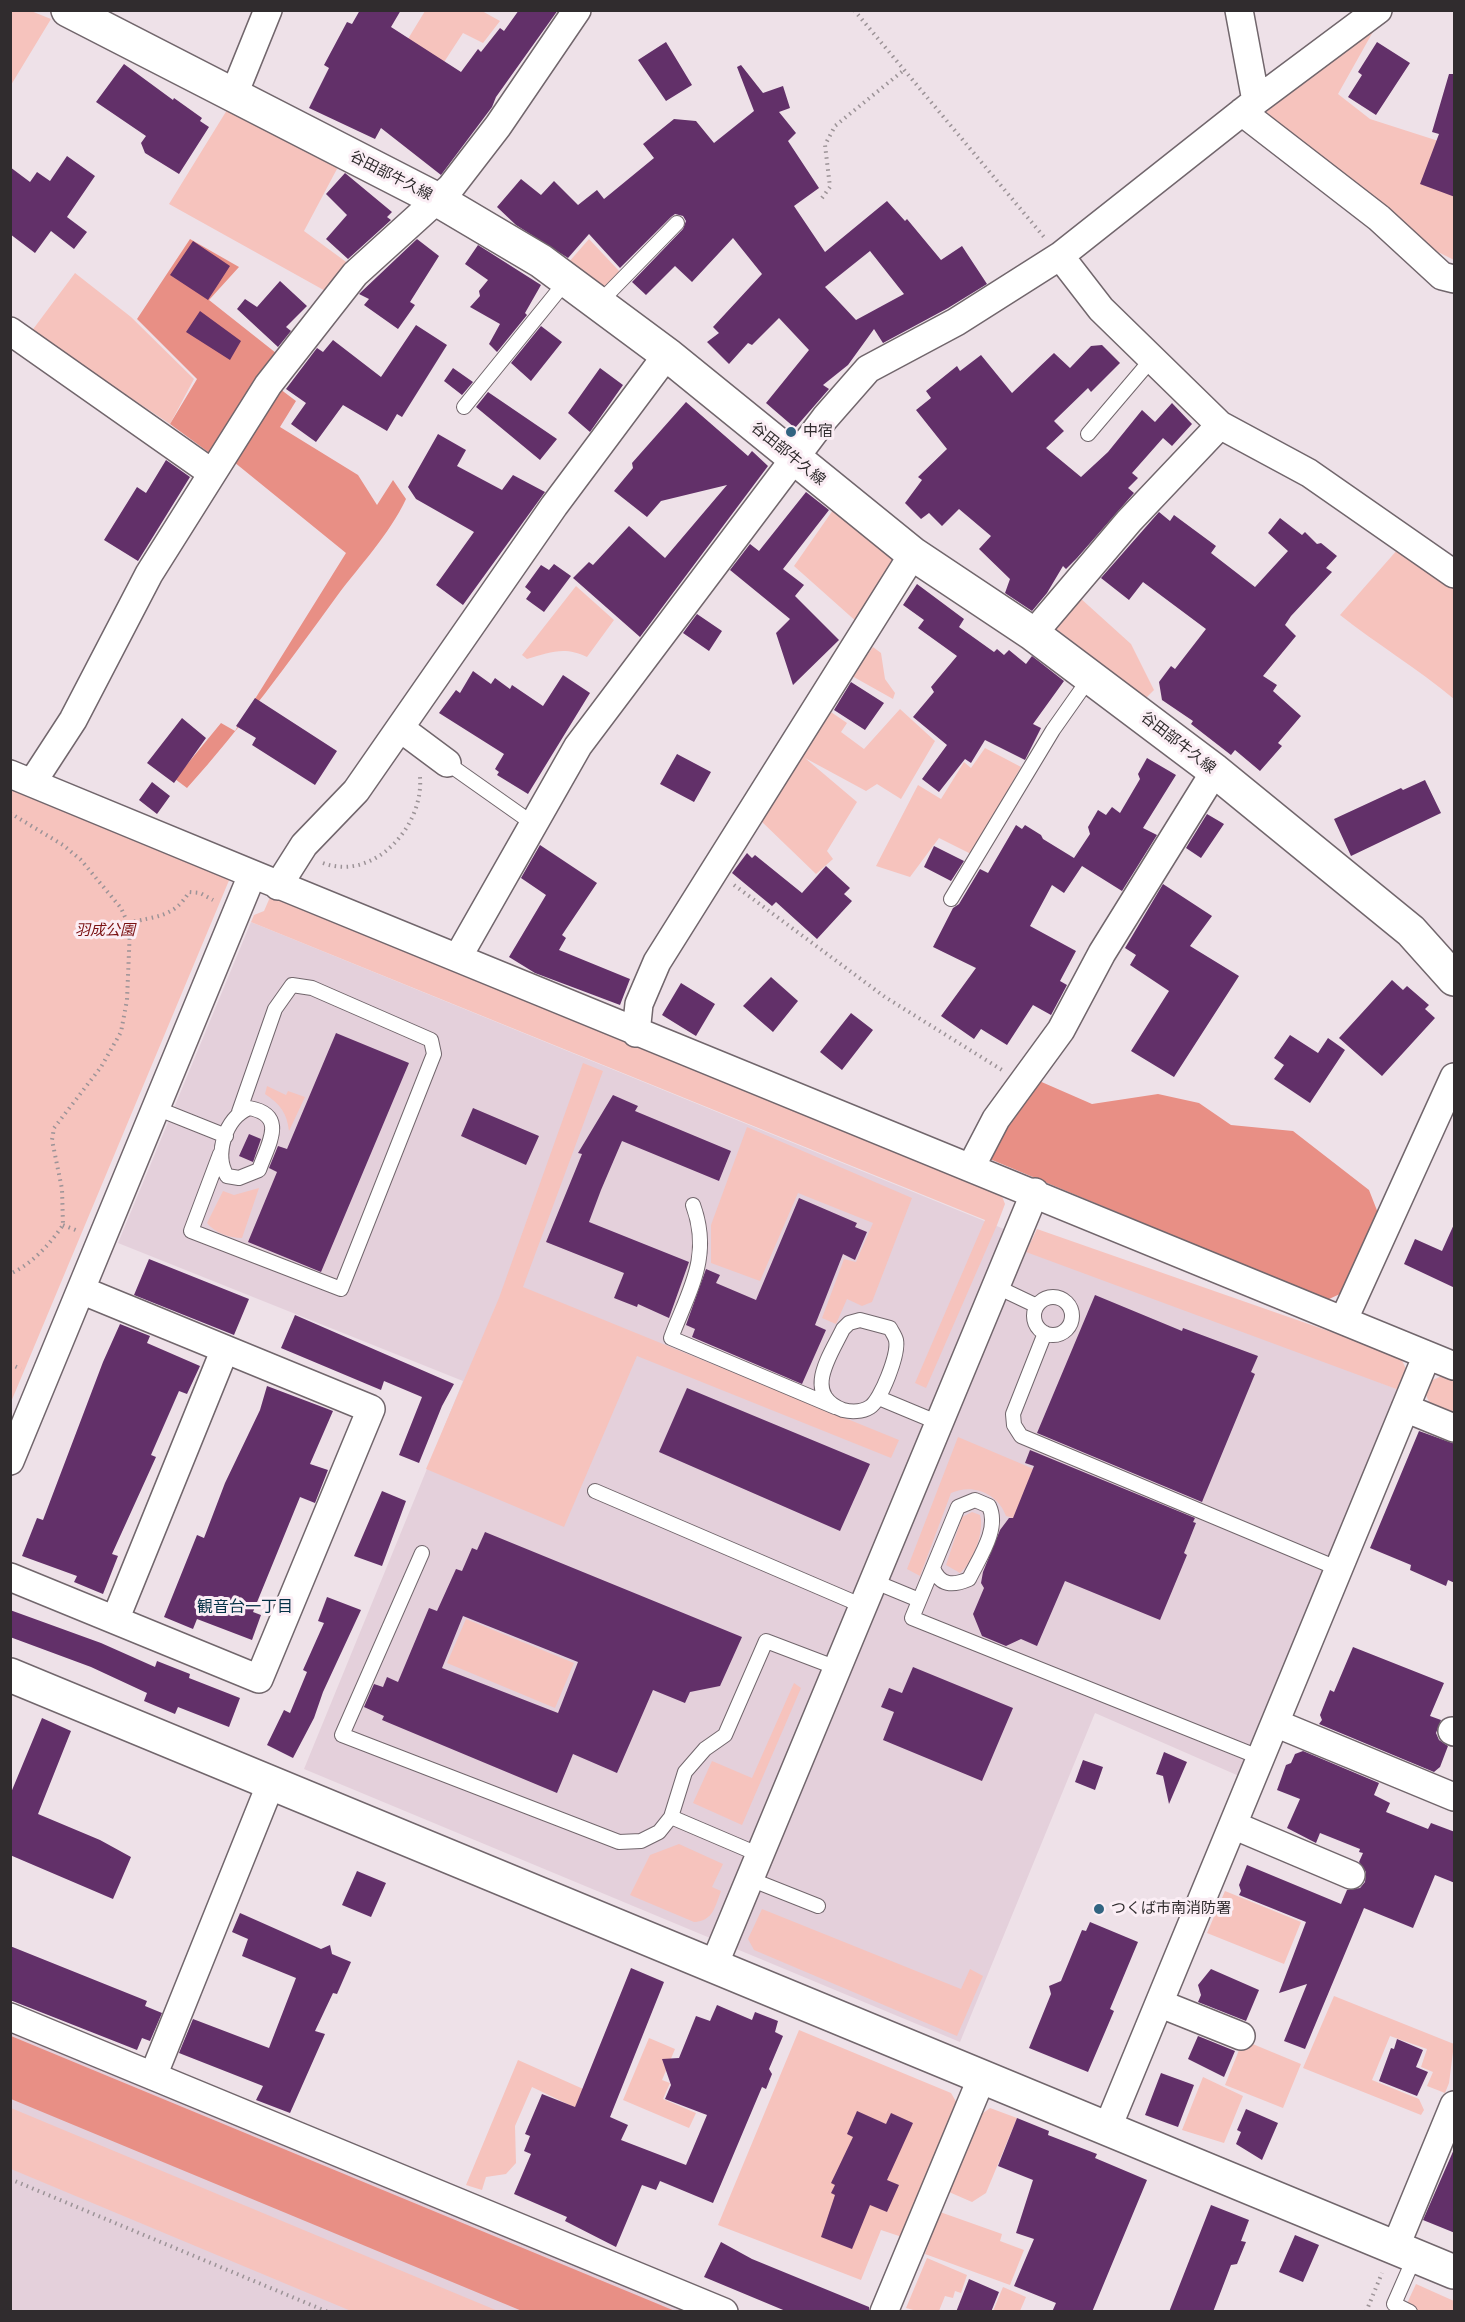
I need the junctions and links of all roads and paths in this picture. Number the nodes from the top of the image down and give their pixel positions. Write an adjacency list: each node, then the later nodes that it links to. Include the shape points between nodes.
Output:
1 (68, 10): 8 (main road, 谷田部牛久線)
2 (268, 10): 8 (street)
3 (577, 10): 11 (street, via 498,126)
4 (854, 10): 7 (path)
5 (1239, 10): 9 (street)
6 (1378, 10): 9 (street)
7 (904, 70): 10 (path, via 835,126 825,145 830,187); 13 (path)
8 (234, 94): 11 (main road, 谷田部牛久線)
9 (1249, 107): 13 (street); 14 (street, via 1442,276)
10 (822, 198)
11 (438, 200): 15 (main road, 谷田部牛久線); 24 (street, via 355,274 268,386)
12 (677, 223): 16 (lane)
13 (1060, 256): 19 (street, via 1101,309); 23 (street, via 956,322 868,369)
14 (1455, 279)
15 (567, 280): 16 (main road, 谷田部牛久線); 20 (lane)
16 (598, 304): 18 (main road, 谷田部牛久線)
17 (10, 331): 24 (street)
18 (669, 356): 23 (main road, 谷田部牛久線); 29 (street, via 554,506)
19 (1151, 360): 21 (street); 22 (lane)
20 (464, 407)
21 (1220, 425): 26 (street, via 1309,472); 27 (street, via 1129,521)
22 (1088, 434)
23 (794, 460): 25 (main road, 谷田部牛久線); 34 (street, via 578,746)
24 (212, 473): 32 (street, via 149,574 73,720)
25 (913, 554): 27 (main road, 谷田部牛久線); 36 (street)
26 (1455, 574)
27 (1033, 634): 28 (main road, 谷田部牛久線)
28 (1091, 676): 31 (main road, 谷田部牛久線); 39 (lane, via 1053,730)
29 (407, 733): 30 (street); 35 (street); 35 (path, via 421,795 416,814 403,835 388,850 353,865 329,865)
30 (447, 763): 34 (lane)
31 (1215, 771): 43 (main road, 谷田部牛久線, via 1411,931); 46 (street, via 1102,953 1061,1030)
32 (21, 779): 37 (street)
33 (10, 813): 41 (path, via 81,860 121,908)
34 (532, 823): 42 (street)
35 (299, 853): 38 (street)
36 (715, 869): 44 (street, via 646,982); 46 (path, via 885,997)
37 (252, 875): 38 (street); 47 (street)
38 (278, 886): 42 (street)
39 (951, 898)
40 (216, 901): 41 (path, via 189,892 179,908 170,913)
41 (128, 923): 54 (path, via 127,1000 121,1032 101,1066 54,1128 52,1140 62,1189 63,1225 41,1252)
42 (458, 957): 44 (street)
43 (1455, 979)
44 (636, 1033): 51 (street)
45 (1455, 1077): 58 (street)
46 (1023, 1082): 51 (street, via 996,1119)
47 (156, 1108): 49 (lane); 56 (street)
48 (239, 1112): 49 (lane); 50 (lane, via 249,1108 261,1110 274,1130 259,1170 239,1178 227,1176); 50 (lane, via 275,1009 292,985 312,988 431,1040 434,1054 341,1289 191,1231)
49 (226, 1136): 50 (lane)
50 (220, 1154)
51 (971, 1167): 52 (street)
52 (1035, 1192): 55 (street); 58 (street)
53 (693, 1204): 64 (lane, via 699,1222 701,1260 671,1338)
54 (10, 1274)
55 (995, 1287): 57 (lane); 66 (street)
56 (81, 1290): 60 (street); 68 (street)
57 (1037, 1306): 59 (lane, via 1034,1318); 59 (lane, via 1047,1298 1059,1298 1072,1311 1071,1324 1063,1333)
58 (1344, 1319): 61 (street)
59 (1045, 1333): 72 (lane, via 1013,1414 1014,1425 1022,1436)
60 (225, 1349): 77 (street); 77 (street, via 370,1409 259,1679)
61 (1427, 1355): 62 (street); 65 (street)
62 (1455, 1366)
63 (879, 1398): 64 (lane, via 869,1408 856,1411); 64 (lane, via 896,1351 896,1339 890,1328 860,1320 843,1329 822,1372 821,1390); 66 (lane)
64 (835, 1407)
65 (1406, 1408): 67 (street); 72 (street)
66 (939, 1423): 74 (street)
67 (1455, 1428)
68 (10, 1461)
69 (595, 1491): 76 (lane)
70 (422, 1553): 84 (lane, via 342,1735 619,1842 641,1841 659,1832)
71 (933, 1568): 71 (lane, via 958,1507 975,1500 989,1506 993,1513 992,1528 969,1579 954,1585 944,1583); 75 (lane)
72 (1339, 1569): 80 (street)
73 (10, 1576): 77 (street)
74 (873, 1581): 75 (lane); 76 (street)
75 (920, 1600): 81 (lane, via 912,1618)
76 (863, 1606): 78 (street)
77 (115, 1620)
78 (837, 1668): 84 (lane, via 766,1641 725,1735 705,1749 685,1773); 86 (street)
79 (10, 1675): 82 (main road)
80 (1275, 1723): 81 (street); 83 (street)
81 (1260, 1758): 85 (street)
82 (271, 1783): 89 (main road); 93 (street)
83 (1455, 1797)
84 (671, 1817): 86 (lane)
85 (1233, 1825): 87 (street); 90 (street)
86 (755, 1867): 88 (lane); 89 (street)
87 (1351, 1875)
88 (818, 1906)
89 (714, 1965): 94 (main road)
90 (1161, 2004): 92 (street); 96 (street)
91 (10, 2017): 93 (street)
92 (1241, 2036)
93 (153, 2076): 101 (street)
94 (982, 2078): 96 (main road); 102 (street)
95 (1455, 2105): 98 (street)
96 (1107, 2129): 98 (main road)
97 (10, 2179): 100 (path)
98 (1399, 2256): 99 (main road); 103 (path); 104 (lane, via 1394,2304)
99 (1455, 2272)
100 (328, 2312)
101 (724, 2312)
102 (884, 2312)
103 (1366, 2312)
104 (1410, 2312)

